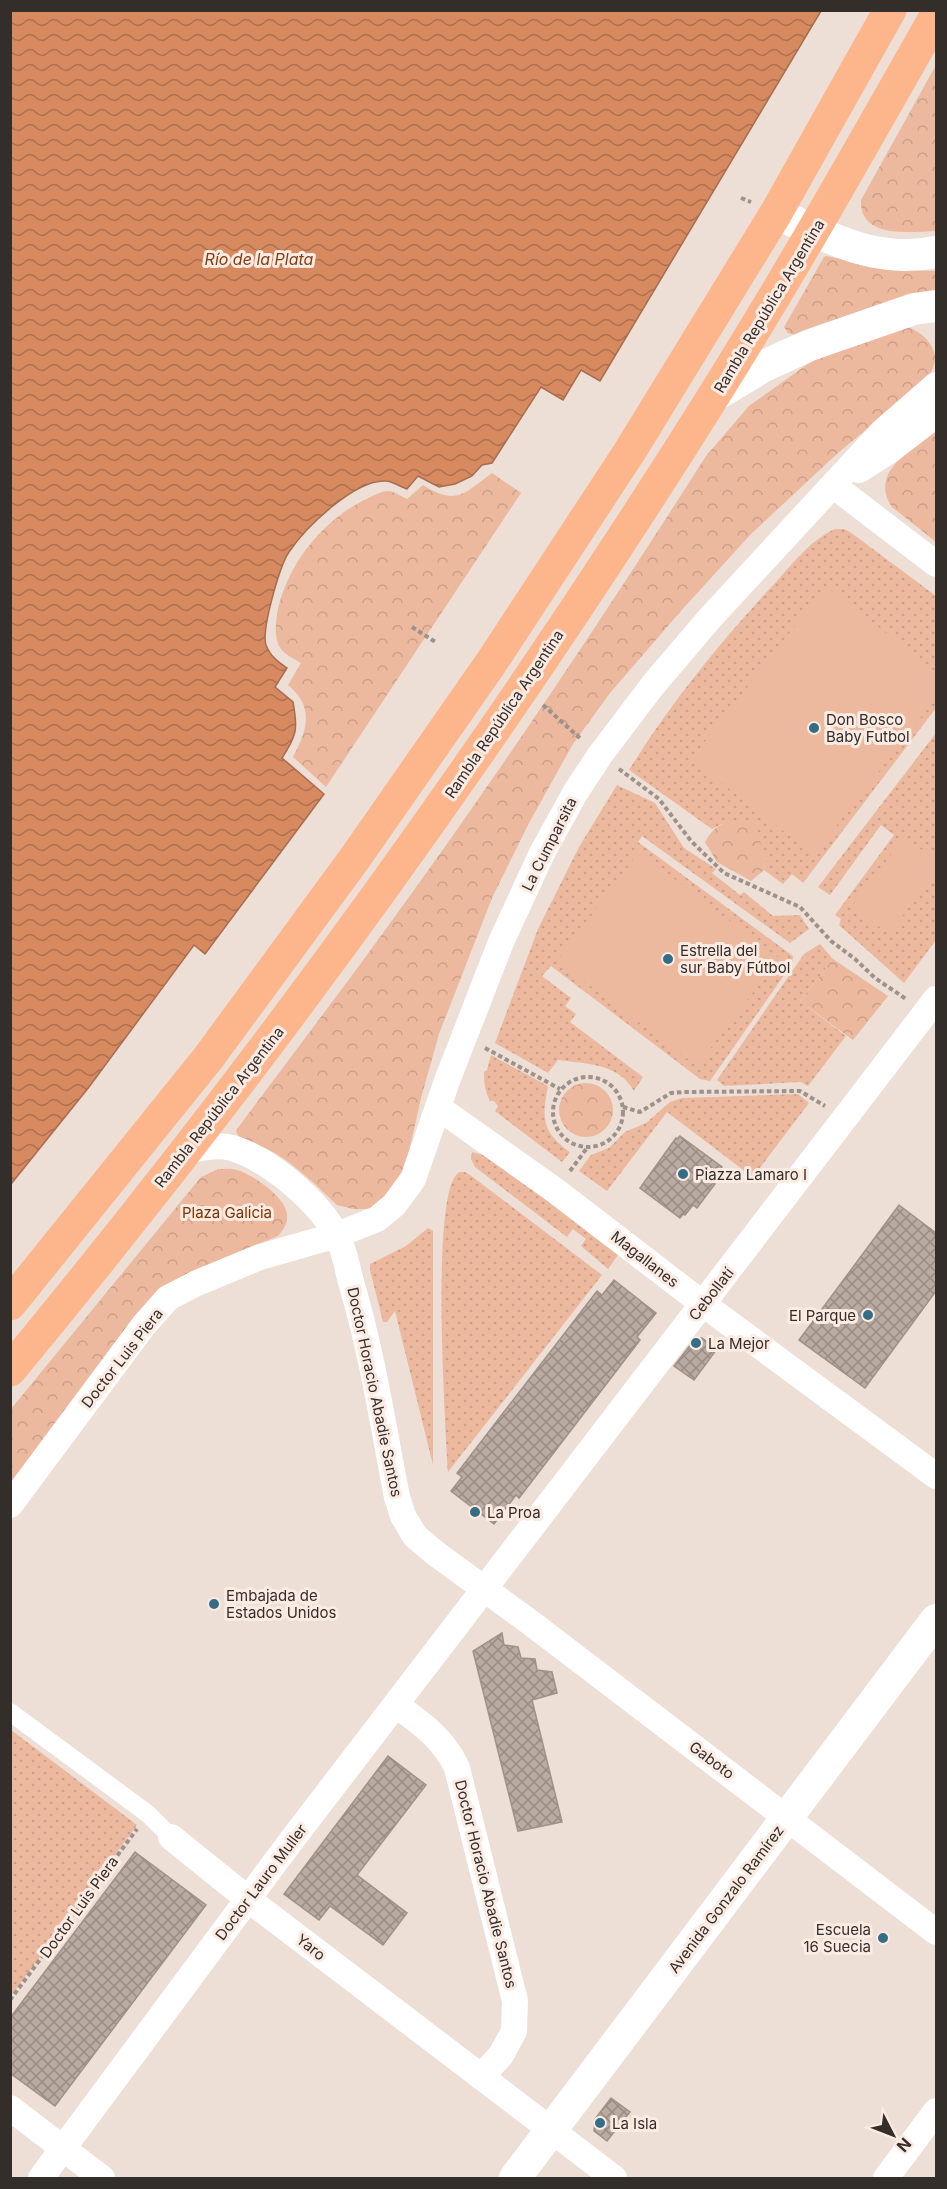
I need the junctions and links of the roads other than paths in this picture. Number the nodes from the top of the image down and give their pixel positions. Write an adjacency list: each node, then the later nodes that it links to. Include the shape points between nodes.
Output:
1 (890, 10): 3 (main road)
2 (936, 15): 4 (main road, Rambla República Argentina)
3 (776, 213): 4 (street); 17 (main road, via 630,451 491,663 355,858 209,1057)
4 (814, 231): 5 (street, via 867,252); 9 (main road, Rambla República Argentina)
5 (936, 252)
6 (925, 308): 7 (street, via 926,319); 9 (street, via 810,345 764,366)
7 (936, 333)
8 (936, 385): 11 (street, La Cumparsita, via 882,432)
9 (714, 396): 15 (main road, Rambla República Argentina, via 523,689 374,900)
10 (936, 415): 11 (street, La Cumparsita, via 889,452)
11 (834, 486): 12 (street); 14 (street, La Cumparsita, via 653,685 575,793 501,942)
12 (936, 564)
13 (933, 1011): 18 (street, Cebollatí)
14 (439, 1108): 16 (street, La Cumparsita, via 412,1179 394,1205 377,1219); 18 (street, Magallanes, via 556,1191)
15 (186, 1151): 16 (street, Doctor Horacio Abadie Santos, via 231,1148 265,1164 303,1194); 19 (main road, Rambla República Argentina)
16 (337, 1235): 21 (street, Doctor Luis Piera, via 260,1257 168,1298); 22 (street, Doctor Horacio Abadie Santos, via 361,1316 404,1516 415,1536)
17 (10, 1304)
18 (703, 1304): 20 (street, Magallanes); 22 (street, Cebollatí)
19 (10, 1370)
20 (936, 1476)
21 (10, 1505)
22 (486, 1589): 24 (street, Doctor Lauro Muller); 26 (street, Gaboto)
23 (936, 1620): 26 (street, Avenida Gonzalo Ramírez)
24 (396, 1705): 28 (street, Doctor Lauro Muller); 30 (street, Doctor Horacio Abadie Santos, via 439,1739 457,1768 515,2001 514,2031 501,2055)
25 (10, 1712): 27 (street, Yaro, via 148,1814)
26 (788, 1818): 29 (street, Gaboto); 33 (street, Avenida Gonzalo Ramírez)
27 (171, 1837): 28 (street, Yaro)
28 (248, 1899): 30 (street, Yaro); 34 (street, Doctor Lauro Muller)
29 (936, 1932)
30 (481, 2077): 33 (street, Yaro)
31 (10, 2108): 34 (street)
32 (936, 2111): 39 (street)
33 (550, 2131): 37 (street, Avenida Gonzalo Ramírez); 38 (street, Yaro)
34 (64, 2149): 35 (street, Doctor Lauro Muller); 36 (street)
35 (41, 2178)
36 (102, 2178)
37 (514, 2178)
38 (614, 2178)
39 (886, 2178)

